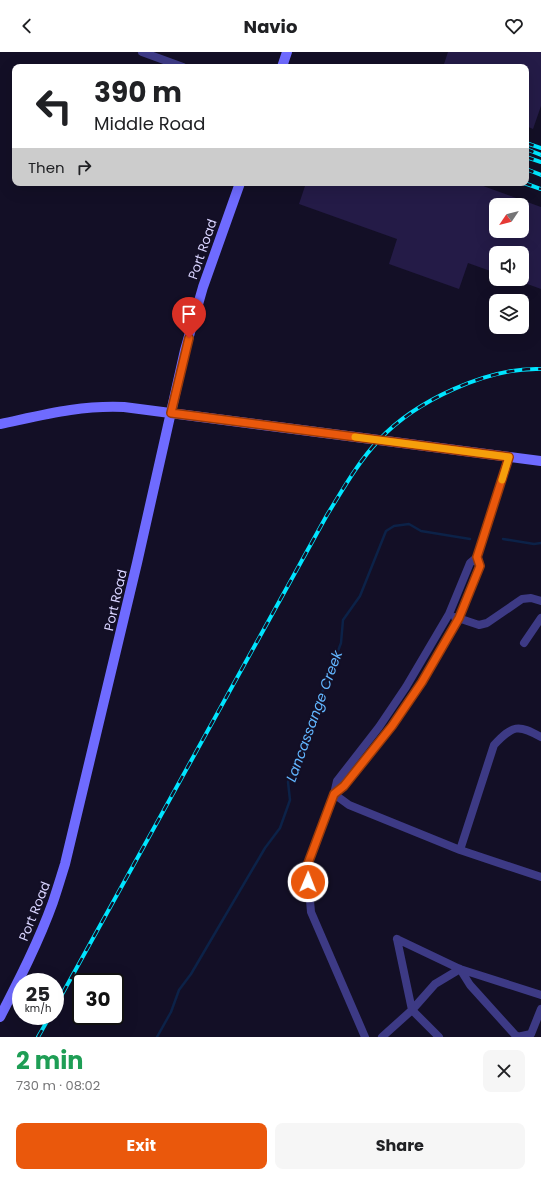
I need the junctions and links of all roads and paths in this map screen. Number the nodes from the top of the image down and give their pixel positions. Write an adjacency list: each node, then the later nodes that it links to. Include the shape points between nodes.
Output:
1 (142, 52): 3 (street)
2 (287, 52): 4 (main road)
3 (175, 64)
4 (283, 64)
5 (239, 186): 6 (main road, Port Road, via 203,287)
6 (171, 413): 7 (main road, via 124,407 86,407); 8 (main road); 24 (main road, Port Road, via 65,864 44,925)
7 (0, 424)
8 (509, 457): 9 (main road); 10 (street)
9 (541, 461)
10 (477, 557): 12 (street, via 470,563); 13 (street, via 480,566)
11 (541, 601): 13 (street, via 522,599 487,623 479,624)
12 (449, 614): 13 (street); 17 (street, via 406,687 337,781)
13 (459, 618): 17 (street, via 422,682 392,726 344,786)
14 (541, 618): 15 (street)
15 (524, 643)
16 (541, 737): 18 (street, via 525,728 515,728 494,745)
17 (334, 794): 18 (street, via 349,805); 25 (street, via 307,866 311,912)
18 (460, 850): 19 (street)
19 (541, 877)
20 (460, 969): 21 (street); 22 (street, via 470,985 517,1037 531,1034); 23 (street, via 435,984); 23 (street, via 397,939)
21 (541, 995)
22 (541, 1008)
23 (412, 1010): 26 (street); 27 (street)
24 (0, 1017)
25 (365, 1037)
26 (382, 1037)
27 (439, 1037)

